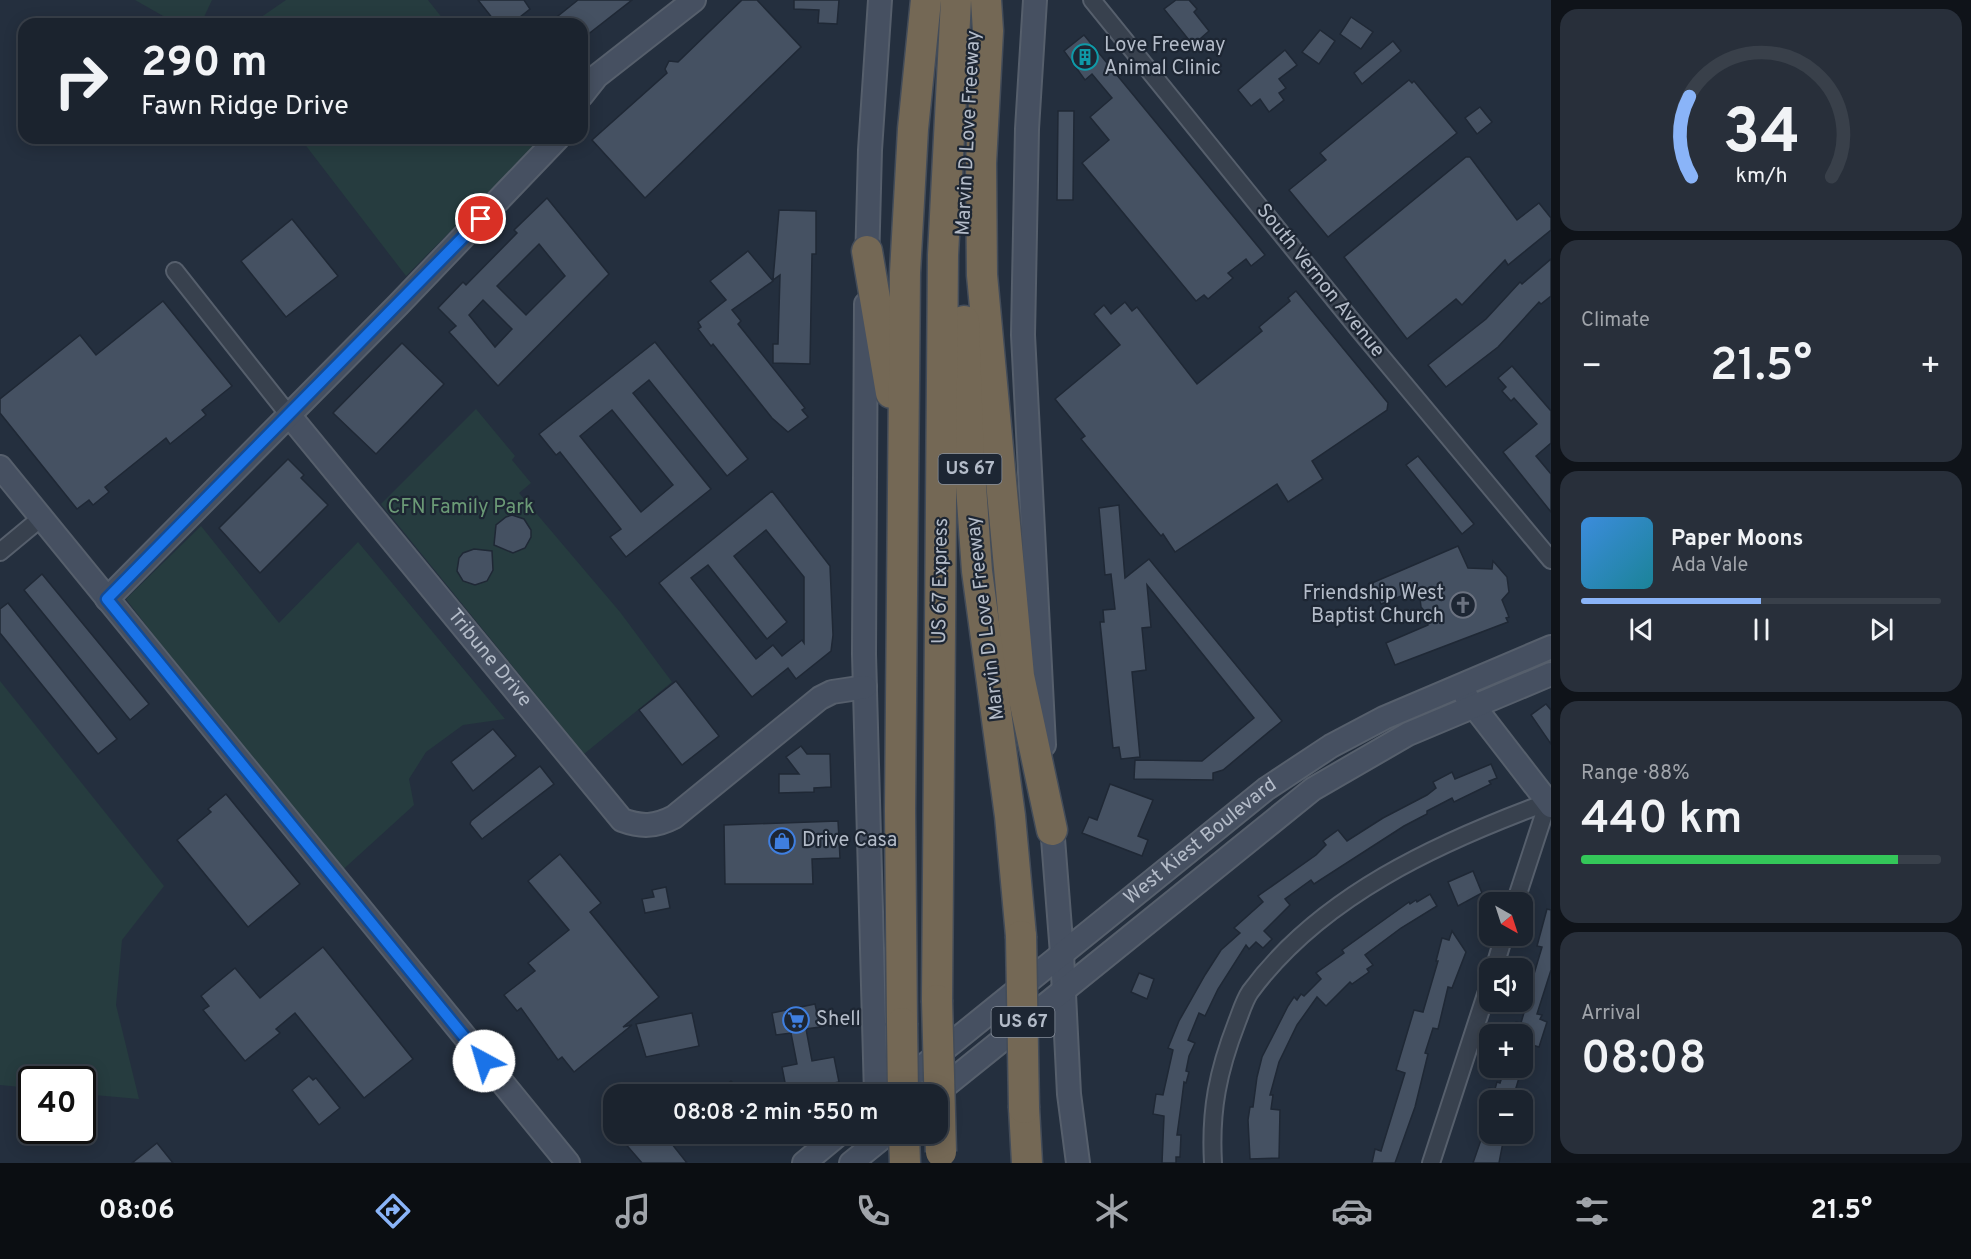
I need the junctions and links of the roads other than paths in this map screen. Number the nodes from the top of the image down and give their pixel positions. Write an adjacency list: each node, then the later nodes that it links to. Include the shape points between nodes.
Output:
1 (694, 0): 9 (main road)
2 (880, 0): 11 (main road)
3 (926, 0): 15 (highway, via 905,273)
4 (956, 0): 41 (highway, US 67 Express, bridge, via 944,255 937,1000)
5 (976, 0): 45 (highway, Marvin D Love Freeway / US 67, bridge, via 965,155 965,368 977,571 1010,816 1021,936)
6 (986, 0): 28 (highway, via 982,275 1019,676)
7 (1035, 0): 28 (main road, via 1023,335)
8 (1092, 0): 18 (street, South Vernon Avenue)
9 (588, 87)
10 (552, 144): 13 (main road)
11 (867, 251): 15 (highway); 22 (main road)
12 (175, 271): 13 (street, Tribune Drive)
13 (289, 415): 19 (main road); 22 (main road, Tribune Drive, via 622,820 648,826 674,817 820,698)
14 (0, 467): 16 (main road)
15 (905, 488): 37 (highway, bridge, via 900,810)
16 (41, 518): 17 (street); 19 (main road)
17 (0, 552)
18 (1551, 560)
19 (107, 599): 42 (main road)
20 (1551, 647): 23 (main road, West Kiest Boulevard)
21 (1551, 674): 24 (main road, West Kiest Boulevard)
22 (865, 687): 35 (main road)
23 (1459, 688): 24 (main road); 25 (main road, West Kiest Boulevard)
24 (1474, 706): 26 (main road, West Kiest Boulevard); 27 (main road)
25 (1396, 712): 26 (main road); 29 (main road, West Kiest Boulevard, via 1331,746 1266,789)
26 (1408, 734): 30 (main road, West Kiest Boulevard, via 1313,789)
27 (1549, 804): 31 (street); 47 (street, via 1504,818 1411,860 1328,914 1283,954 1248,994 1227,1048 1213,1102)
28 (1052, 830): 32 (main road)
29 (1197, 845): 30 (main road); 32 (main road, West Kiest Boulevard)
30 (1215, 869): 33 (main road, West Kiest Boulevard)
31 (1519, 892)
32 (1062, 954): 33 (main road); 36 (main road, West Kiest Boulevard)
33 (1065, 988): 38 (main road, West Kiest Boulevard); 46 (main road, via 1069,1094)
34 (1480, 1012): 48 (street)
35 (876, 1084)
36 (901, 1084)
37 (903, 1084)
38 (947, 1084)
39 (827, 1144): 43 (main road)
40 (890, 1144): 44 (main road)
41 (941, 1157)
42 (568, 1163)
43 (804, 1163)
44 (852, 1163)
45 (1027, 1163)
46 (1078, 1163)
47 (1213, 1163)
48 (1431, 1163)

